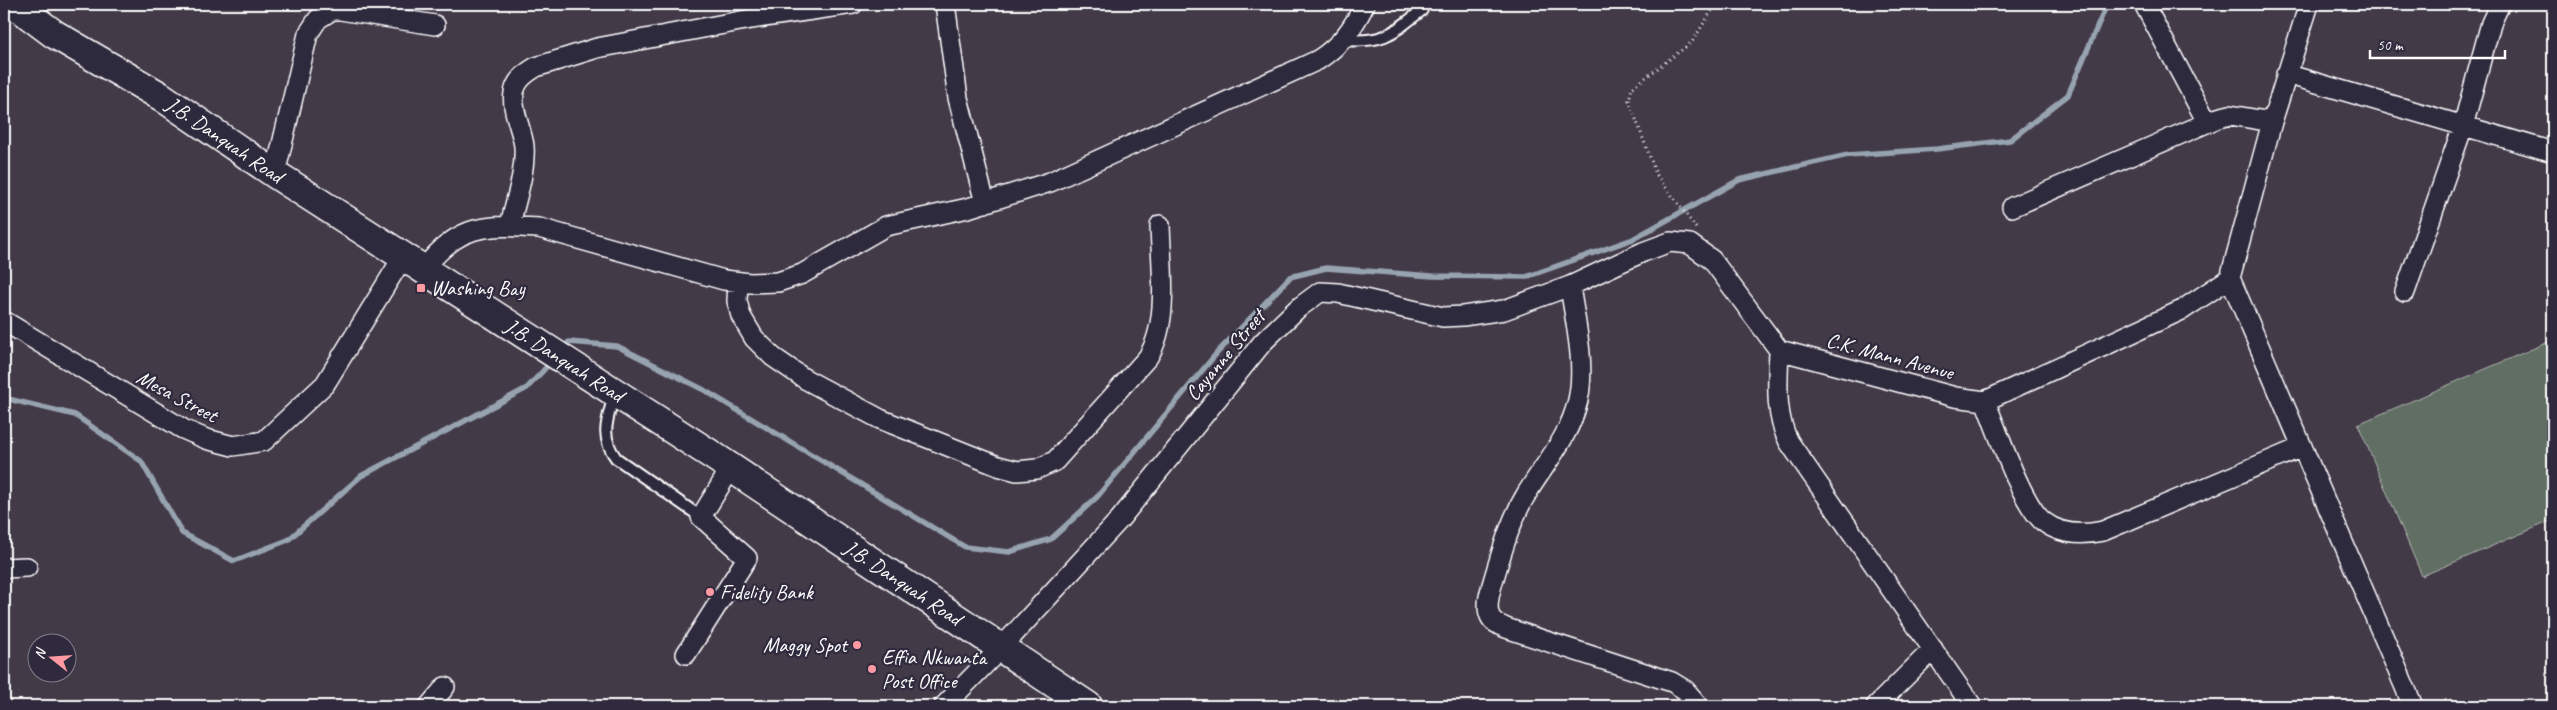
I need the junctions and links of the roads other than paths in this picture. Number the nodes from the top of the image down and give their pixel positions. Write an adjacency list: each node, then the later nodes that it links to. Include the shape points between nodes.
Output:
1 (14, 4): 16 (highway, J.B. Danquah Road, via 54,34 162,97)
2 (852, 4): 19 (street, via 597,48 528,72 517,84 514,94 524,146)
3 (945, 4): 17 (street, via 958,98)
4 (1365, 4): 10 (street, Mesa Street)
5 (2144, 4): 12 (street)
6 (2308, 4): 11 (street)
7 (2500, 4): 14 (street, via 2491,23)
8 (1422, 10): 10 (lane, via 1382,38 1367,42)
9 (435, 25): 16 (street, via 334,10 318,19 308,34)
10 (1344, 40): 17 (street, Mesa Street, via 1318,60 1050,182)
11 (2286, 74): 13 (street); 14 (street)
12 (2208, 122): 13 (street, via 2230,115); 18 (street)
13 (2272, 122): 22 (street)
14 (2463, 126): 15 (street); 25 (street)
15 (2553, 152)
16 (275, 174): 21 (highway, J.B. Danquah Road)
17 (985, 203): 23 (street, Mesa Street, via 886,226 802,274 778,282)
18 (2012, 207)
19 (510, 226): 21 (street, Mesa Street, via 458,236); 23 (street, Mesa Street, via 540,228)
20 (1160, 226): 23 (street, via 1161,320 1155,347 1055,461 1026,472 998,466 880,419 805,379 773,357 745,326 737,301)
21 (414, 263): 26 (street, Mesa Street, via 325,384 264,441 233,446 183,429); 28 (highway, J.B. Danquah Road)
22 (2230, 278): 29 (street, via 2182,310); 30 (street)
23 (738, 282)
24 (1570, 286): 27 (street, via 1660,246 1680,241 1690,244 1712,260); 35 (street, Cayanne Street, via 1504,310 1450,316 1327,292 1311,297 1263,342 1120,519); 43 (street, via 1581,379 1578,399 1562,442 1527,493 1512,523 1492,583 1488,612 1494,622 1506,628 1672,682 1685,690)
25 (2405, 292)
26 (4, 321)
27 (1779, 350): 29 (street, C.K. Mann Avenue, via 1955,397); 36 (street, via 1778,406 1782,430)
28 (615, 393): 31 (highway, J.B. Danquah Road); 32 (lane, via 605,432 608,447 616,458)
29 (1985, 401): 30 (street, via 2028,500 2045,523 2068,532 2104,531)
30 (2302, 447): 45 (street)
31 (731, 468): 32 (street); 35 (highway, J.B. Danquah Road)
32 (702, 517): 37 (street, via 747,558)
33 (27, 566): 34 (street)
34 (4, 568)
35 (1002, 647): 41 (street, Cayanne Street); 42 (highway, J.B. Danquah Road)
36 (1933, 649): 39 (street); 44 (street)
37 (686, 654)
38 (444, 687): 40 (street)
39 (1966, 704)
40 (429, 706)
41 (944, 706)
42 (1088, 706)
43 (1698, 706)
44 (1876, 706)
45 (2413, 706)

